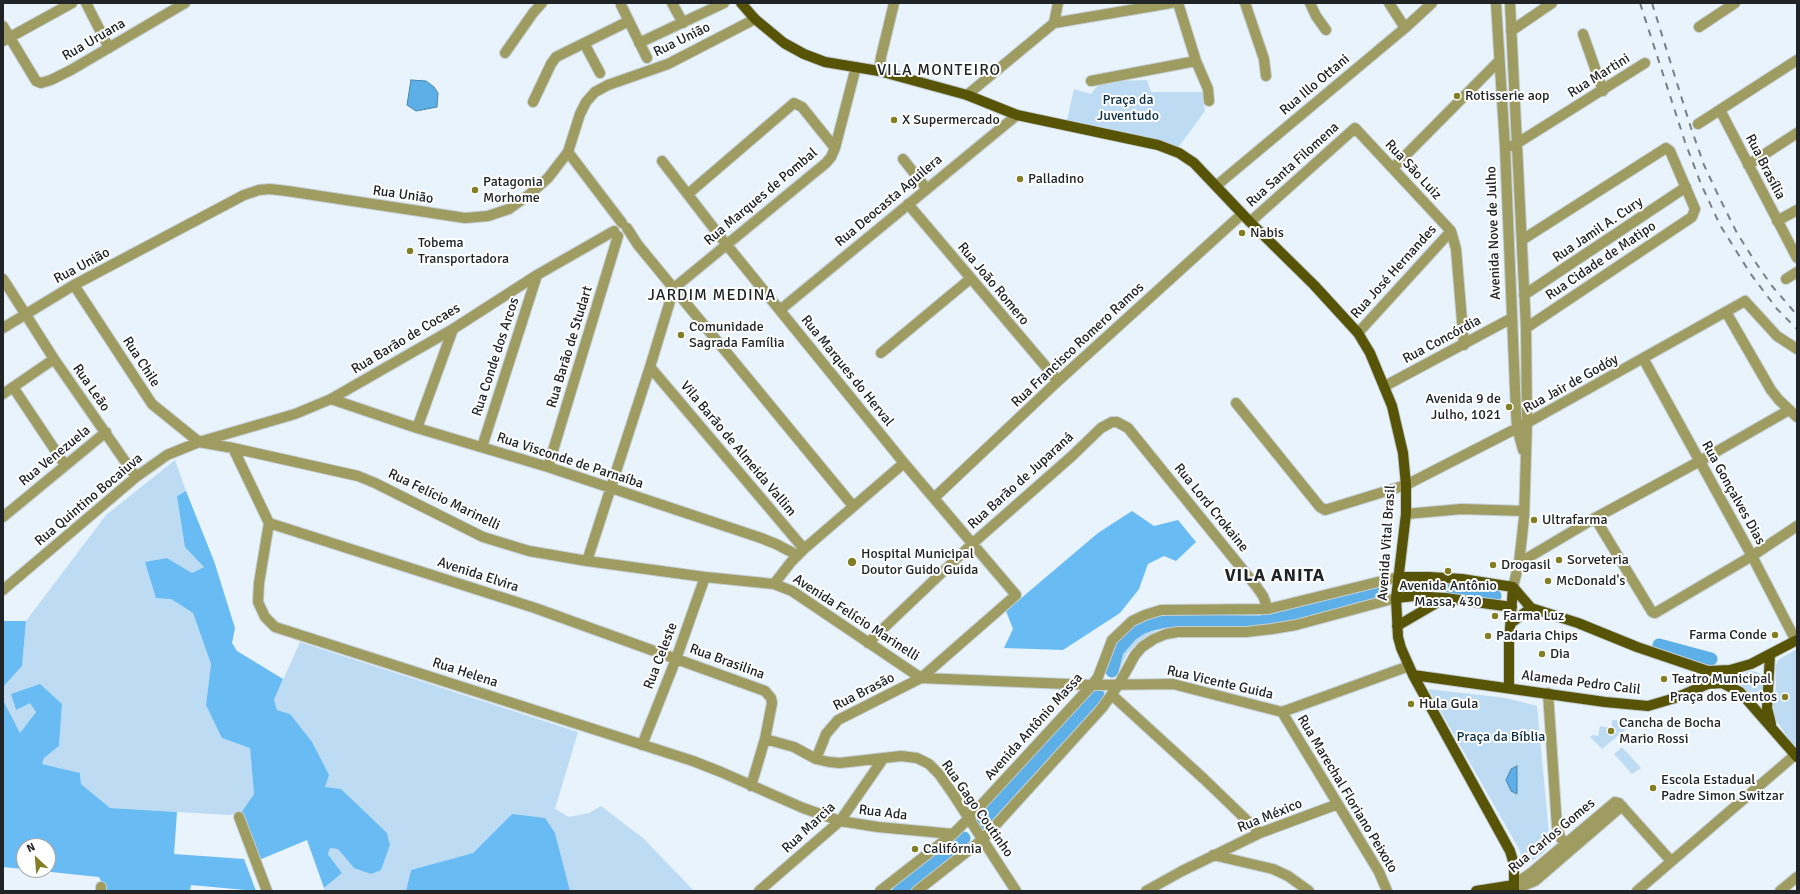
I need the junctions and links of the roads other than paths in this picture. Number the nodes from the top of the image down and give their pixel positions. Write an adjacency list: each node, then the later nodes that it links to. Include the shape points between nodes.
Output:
1 (72, 3): 31 (street)
2 (86, 3): 34 (street)
3 (185, 3): 34 (street, Rua Uruana)
4 (542, 3): 35 (street)
5 (672, 3): 23 (street)
6 (724, 3): 23 (street)
7 (741, 3): 21 (main road, Avenida Vital Brasil)
8 (894, 3): 42 (street)
9 (1058, 3): 24 (street)
10 (1171, 3): 24 (street)
11 (1178, 3): 38 (street)
12 (1245, 3): 44 (street, via 1264,59)
13 (1310, 3): 28 (street)
14 (1389, 3): 27 (street)
15 (1432, 3): 27 (street, Rua Illo Ottani)
16 (1496, 3): 39 (street, Avenida Nove de Julho)
17 (1510, 3): 29 (street, Avenida Nove de Julho)
18 (1552, 3): 29 (street)
19 (1735, 3): 26 (street)
20 (621, 5): 22 (street)
21 (755, 20): 41 (main road, Avenida Vital Brasil, via 784,43 804,54 825,62); 58 (street, Rua União, via 668,64 608,84 595,92 580,114)
22 (629, 21): 32 (street); 33 (street)
23 (683, 23): 32 (street)
24 (1054, 23): 47 (street)
25 (3, 26): 31 (street)
26 (1699, 27)
27 (1405, 28): 63 (street, Rua Illo Ottani)
28 (1326, 30)
29 (1511, 31): 55 (street, Avenida Nove de Julho)
30 (1584, 34): 46 (street)
31 (7, 40): 34 (street, Rua Uruana, via 36,81 41,83)
32 (639, 42): 36 (street)
33 (584, 43): 43 (street); 49 (street, via 554,60)
34 (109, 48)
35 (505, 53)
36 (647, 58)
37 (1797, 60): 50 (street)
38 (1196, 61): 45 (street); 48 (street, via 1208,89)
39 (1499, 62): 56 (street, Avenida Nove de Julho); 62 (street)
40 (1645, 63): 46 (street, Rua Martini)
41 (856, 67): 42 (main road, Avenida Vital Brasil); 57 (street, Rua Marques de Pombal)
42 (880, 70): 47 (main road, Avenida Vital Brasil)
43 (600, 74)
44 (1266, 76)
45 (1091, 81)
46 (1603, 91): 55 (street, Rua Martini)
47 (967, 95): 51 (main road, Avenida Vital Brasil)
48 (1208, 101)
49 (532, 102)
50 (1720, 110): 52 (street); 61 (street, Rua Brasília)
51 (1016, 115): 63 (main road, Avenida Vital Brasil, via 1170,149 1187,157); 65 (street, Rua Deocasta Aguilera)
52 (1698, 124)
53 (1355, 128): 62 (street, Rua São Luiz); 71 (street, Rua Santa Filomena)
54 (1797, 133): 61 (street)
55 (1516, 144): 56 (street, Rua Martini); 74 (street, Avenida Nove de Julho)
56 (1505, 147): 88 (street, Avenida Nove de Julho)
57 (835, 148): 66 (street, via 802,106 794,103); 75 (street, Rua Marques de Pombal, via 826,164)
58 (568, 152): 72 (street, via 611,208); 82 (street, Rua União, via 548,178 530,194 509,209 488,216 465,218 287,191 259,190 244,195)
59 (903, 159): 65 (street)
60 (662, 161): 66 (street, Rua Marques do Herval)
61 (1748, 165): 70 (street, Rua Brasília)
62 (1392, 168): 73 (street, Rua São Luiz)
63 (1216, 186): 69 (main road, Avenida Vital Brasil)
64 (1686, 187): 74 (street, via 1670,151 1666,148); 84 (street, Rua Jamil A. Cury); 90 (street, Rua Cidade de Matipo, via 1695,209 1692,217)
65 (926, 188): 67 (street, Rua Deocasta Aguilera)
66 (688, 194): 75 (street, Rua Marques do Herval)
67 (908, 204): 80 (street, Rua João Romero); 85 (street, Rua Deocasta Aguilera)
68 (1797, 210): 70 (street)
69 (1242, 214): 71 (main road, Avenida Vital Brasil); 99 (street, Rua Francisco Romero Ramos)
70 (1777, 221): 76 (street, Rua Brasília)
71 (1250, 222): 92 (main road, Avenida Vital Brasil)
72 (619, 230): 78 (street, Rua Barão de Cocaes); 83 (street, via 638,245); 118 (street, Rua Barão de Studart)
73 (1451, 231): 92 (street, Rua José Hernandes); 93 (street, via 1456,249)
74 (1522, 240): 84 (street, Avenida Nove de Julho)
75 (726, 244): 83 (street, Rua Marques de Pombal); 85 (street, Rua Marques do Herval)
76 (1797, 258)
77 (1797, 272): 81 (street)
78 (537, 275): 91 (street, Rua Barão de Cocaes); 112 (street, Rua Conde dos Arcos)
79 (3, 279): 87 (street, Rua Leão)
80 (970, 279): 95 (street); 99 (street, Rua João Romero)
81 (1786, 279)
82 (74, 285): 87 (street, Rua União); 111 (street, Rua Chile, via 152,404)
83 (674, 288): 98 (street); 123 (street)
84 (1524, 295): 90 (street, Avenida Nove de Julho)
85 (780, 310): 116 (street, Rua Marques do Herval)
86 (1726, 312): 94 (street, Rua Jair de Godóy, via 1745,301 1777,336); 97 (street, Rua Jair de Godóy); 105 (street, via 1771,390)
87 (25, 313): 89 (street, Rua União); 96 (street, Rua Leão)
88 (1512, 318): 93 (street, Rua Concórdia); 109 (street, Avenida Nove de Julho)
89 (3, 328)
90 (1526, 328): 106 (street, Avenida Nove de Julho)
91 (453, 329): 103 (street, Rua Barão de Cocaes); 107 (street)
92 (1358, 333): 100 (main road, Avenida Vital Brasil)
93 (1464, 345): 100 (street, Rua Concórdia)
94 (1797, 349)
95 (881, 353)
96 (54, 359): 101 (street); 110 (street, Rua Leão)
97 (1644, 360): 106 (street, Rua Jair de Godóy); 114 (street, Rua Gonçalves Dias)
98 (650, 367): 121 (street); 131 (street, Vila Barão de Almeida Vallim)
99 (1058, 381): 122 (street, Rua Francisco Romero Ramos)
100 (1385, 386): 120 (main road, Avenida Vital Brasil, via 1399,429)
101 (13, 387): 102 (street); 117 (street)
102 (3, 394)
103 (331, 399): 107 (street, Rua Visconde de Parnaíba); 111 (street, Rua Barão de Cocaes, via 295,414)
104 (1236, 403): 120 (street, Rua Jair de Godóy, via 1325,510)
105 (1793, 414): 114 (street)
106 (1527, 423): 109 (street, Rua Jair de Godóy); 115 (street, Avenida Nove de Julho)
107 (417, 428): 112 (street, Rua Visconde de Parnaíba)
108 (1128, 428): 130 (street, Rua Barão de Juparaná, via 1117,422 1100,428); 144 (street, Rua Lord Crokaine, via 1256,586)
109 (1517, 428): 115 (street, Avenida Nove de Julho); 120 (street, Rua Jair de Godóy)
110 (106, 432): 117 (street, Rua Venezuela); 119 (street, Rua Leão)
111 (199, 442): 113 (street, Rua Felício Marinelli); 119 (street, Rua Quintino Bocaiuva, via 172,451)
112 (482, 447): 118 (street, Rua Visconde de Parnaíba)
113 (234, 448): 128 (street); 133 (street, Rua Felício Marinelli, via 358,476 483,537 529,551)
114 (1700, 461): 127 (street); 132 (street, Rua Gonçalves Dias)
115 (1526, 462): 124 (street, Avenida Nove de Julho)
116 (904, 463): 122 (street, Rua Marques do Herval); 123 (street)
117 (65, 465): 125 (street, Rua Venezuela)
118 (548, 467): 121 (street, Rua Visconde de Parnaíba)
119 (136, 477): 139 (street, Rua Quintino Bocaiuva)
120 (1406, 485): 126 (main road, Avenida Vital Brasil)
121 (611, 489): 131 (street, Rua Visconde de Parnaíba); 133 (street)
122 (934, 498): 130 (street, Rua Marques do Herval)
123 (853, 506): 131 (street)
124 (1524, 511): 126 (street, via 1462,509); 134 (street, Avenida Nove de Julho)
125 (5, 512)
126 (1406, 514): 136 (main road, Avenida Vital Brasil)
127 (1595, 518): 132 (street, via 1653,613); 134 (street)
128 (269, 523): 150 (street, Avenida Elvira, via 535,608); 163 (street, Rua Helena, via 258,602 265,617 275,626)
129 (1797, 526): 132 (street)
130 (972, 544): 148 (street, Rua Barão de Juparaná); 153 (street, Rua Marques do Herval, via 1016,595)
131 (801, 552): 137 (street)
132 (1752, 556): 147 (street, Rua Gonçalves Dias)
133 (587, 561): 135 (street, Rua Felício Marinelli)
134 (1519, 563): 138 (street, Avenida Nove de Julho)
135 (706, 576): 137 (street, Rua Felício Marinelli); 150 (street, Rua Celeste)
136 (1398, 577): 138 (main road, Avenida Antônio Massa, via 1442,578); 140 (main road, Avenida Vital Brasil); 144 (street, Avenida Antônio Massa)
137 (774, 584): 148 (street, Avenida Felício Marinelli, via 792,591)
138 (1513, 587): 142 (main road, Avenida Nove de Julho); 143 (main road)
139 (3, 590)
140 (1396, 598): 141 (main road); 146 (main road, Avenida Vital Brasil); 154 (street, via 1272,630 1166,634 1142,647)
141 (1445, 598): 142 (main road); 146 (main road)
142 (1512, 607): 145 (main road, Avenida Nove de Julho)
143 (1531, 608): 145 (main road); 151 (main road, via 1578,622 1637,647 1697,668 1708,671)
144 (1268, 609): 155 (street, Avenida Antônio Massa, via 1161,610 1144,615 1132,621 1112,640 1100,673)
145 (1511, 623): 157 (main road, Avenida Nove de Julho)
146 (1397, 626): 152 (main road, Avenida Vital Brasil, via 1401,648)
147 (1797, 641): 149 (main road)
148 (868, 643): 153 (street, Avenida Felício Marinelli)
149 (1770, 655): 151 (main road); 161 (main road, via 1767,714)
150 (676, 659): 162 (street, Rua Brasilina, via 769,694 772,703); 163 (street, Rua Celeste)
151 (1733, 669): 156 (main road, via 1735,678)
152 (1411, 671): 157 (main road, Rua Vicente Guida); 160 (street, Rua Vicente Guida); 181 (main road, Avenida Vital Brasil, via 1510,851 1514,864)
153 (922, 678): 155 (street, Rua Vicente Guida); 165 (street, Rua Brasão, via 838,720 826,734)
154 (1119, 684): 155 (street, Rua Vicente Guida); 159 (street); 160 (street, Rua Vicente Guida, via 1173,684)
155 (1092, 685): 170 (street, Avenida Antônio Massa)
156 (1728, 686): 158 (main road, Alameda Pedro Calil, via 1722,683 1708,684 1648,706); 161 (main road, Alameda Pedro Calil, via 1740,692)
157 (1509, 688): 158 (main road, Alameda Pedro Calil)
158 (1548, 693): 176 (street, via 1557,827 1560,837)
159 (1112, 695): 173 (street); 175 (street)
160 (1282, 712): 168 (street, Rua Marechal Floriano Peixoto)
161 (1773, 729): 164 (main road)
162 (766, 739): 165 (street, Rua Gago Coutinho, via 794,748); 167 (street, Rua Brasilina)
163 (642, 745): 167 (street, Rua Helena, via 721,772)
164 (1796, 756): 179 (street)
165 (816, 759): 166 (street, Rua Gago Coutinho, via 840,763)
166 (884, 759): 170 (street, Rua Gago Coutinho, via 901,756 917,758 929,764 939,774); 171 (street, Rua Marcia)
167 (751, 786): 171 (street, Rua Ada)
168 (1338, 804): 173 (street, Rua México); 189 (street, Rua Marechal Floriano Peixoto, via 1379,872)
169 (239, 817): 182 (street)
170 (968, 819): 174 (street, Avenida Antônio Massa); 175 (street, Rua Gago Coutinho)
171 (840, 821): 172 (street, Rua Ada); 183 (street, Rua Marcia)
172 (923, 831): 174 (street, Rua Ada); 177 (street, Rua Ada, via 932,839)
173 (1260, 833): 178 (street, Rua México)
174 (953, 834): 177 (street, Avenida Antônio Massa)
175 (983, 839): 185 (street); 186 (street, Rua Gago Coutinho)
176 (1568, 847): 179 (street, Rua Carlos Gomes, via 1613,803 1620,804); 181 (street, Rua Carlos Gomes, via 1535,880)
177 (935, 848): 184 (street, Avenida Antônio Massa)
178 (1213, 856): 187 (street); 188 (street, via 1273,869)
179 (1671, 861): 191 (street)
180 (1797, 877): 192 (street)
181 (1514, 888): 190 (main road)
182 (267, 891)
183 (759, 891)
184 (880, 891)
185 (917, 891)
186 (1016, 891)
187 (1146, 891)
188 (1309, 891)
189 (1387, 891)
190 (1476, 891)
191 (1637, 891)
192 (1780, 891)

